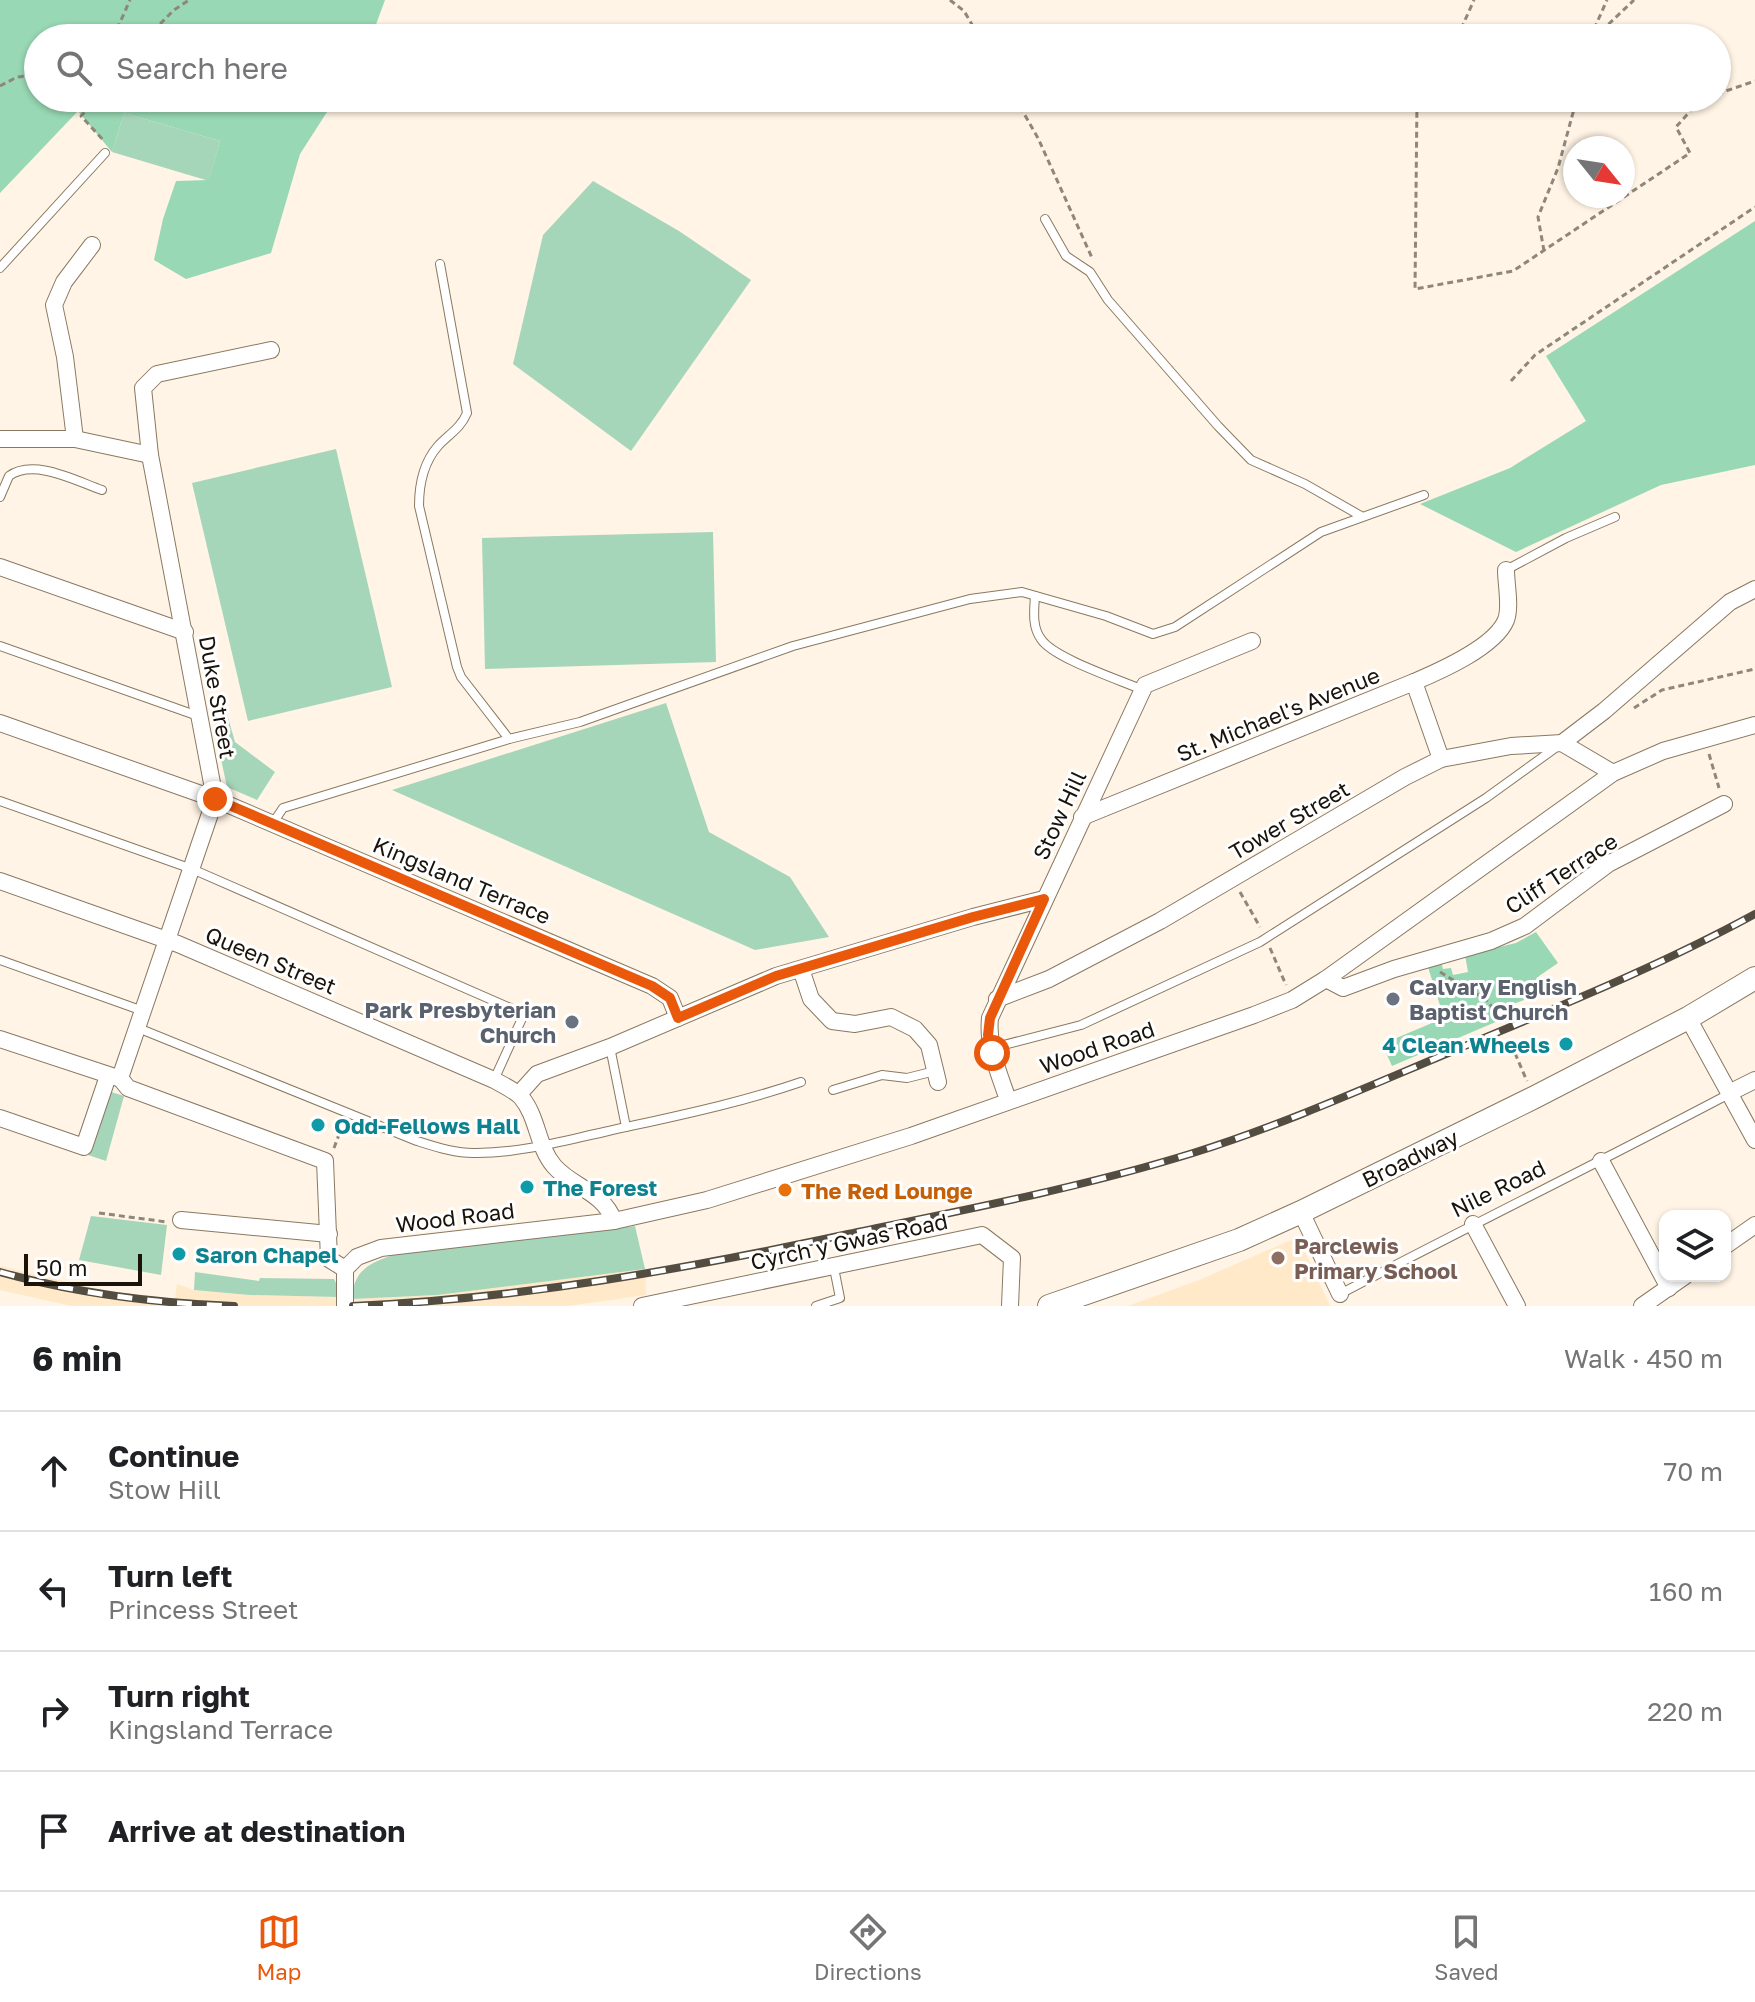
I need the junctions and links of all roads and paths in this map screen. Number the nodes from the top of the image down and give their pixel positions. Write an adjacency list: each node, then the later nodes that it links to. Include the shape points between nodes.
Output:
1 (130, 0): 7 (path)
2 (189, 0): 8 (path)
3 (950, 0): 9 (path)
4 (1474, 0): 10 (path)
5 (1607, 0): 11 (path)
6 (1634, 0): 12 (path)
7 (119, 24)
8 (160, 24)
9 (972, 24)
10 (1463, 24)
11 (1598, 24)
12 (1607, 24)
13 (24, 76): 15 (path)
14 (1755, 81): 16 (path)
15 (0, 86)
16 (1731, 89)
17 (85, 112): 22 (path, via 81,116 106,143)
18 (1023, 112): 29 (path)
19 (1417, 112): 26 (path, via 1415,289 1513,271)
20 (1573, 112): 26 (path, via 1538,217)
21 (1689, 112): 26 (path, via 1676,127 1690,153)
22 (105, 153): 28 (lane)
23 (1755, 207): 31 (path, via 1535,355)
24 (1045, 219): 38 (lane, via 1066,256 1090,272 1108,300 1251,460)
25 (92, 245): 33 (street, via 54,305)
26 (1544, 251)
27 (440, 264): 55 (lane, via 467,413 430,457 419,506 457,667)
28 (0, 268)
29 (1098, 270)
30 (271, 350): 34 (street, Duke Street, via 157,374 143,388)
31 (1511, 381)
32 (0, 439): 33 (street)
33 (75, 439): 34 (street)
34 (150, 455): 44 (street, Duke Street)
35 (102, 490): 37 (lane, via 23,469 9,476)
36 (1424, 495): 38 (lane)
37 (0, 497)
38 (1361, 516): 43 (lane, via 1321,532 1175,627 1153,634)
39 (1615, 517): 41 (lane)
40 (0, 567): 44 (street)
41 (1506, 570): 48 (street, via 1506,618 1493,638)
42 (1755, 589): 56 (street, via 1730,602)
43 (1035, 596): 49 (lane, via 1042,643); 55 (lane, via 1022,592 970,599 793,646 580,722)
44 (185, 632): 51 (street, Duke Street)
45 (1252, 641): 49 (street)
46 (0, 646): 51 (lane)
47 (1755, 669): 50 (path, via 1662,690)
48 (1414, 682): 57 (street, St. Michael's Avenue); 62 (street, St. Michael's Avenue)
49 (1144, 688): 62 (street, Stow Hill)
50 (1631, 709)
51 (198, 716): 59 (street, Duke Street)
52 (0, 723): 59 (street, Kingsland Terrace)
53 (1755, 725): 54 (street, Wood Road)
54 (1705, 738): 58 (street, Wood Road); 61 (path)
55 (509, 739): 63 (lane, via 283,808)
56 (1562, 743): 57 (street, Tower Street); 58 (street); 82 (lane, via 1486,798 1260,942 1081,1025)
57 (1441, 759): 73 (street, Tower Street, via 1160,921 1049,979)
58 (1613, 773): 72 (street, Wood Road)
59 (215, 799): 63 (street, Kingsland Terrace); 64 (street, Duke Street)
60 (0, 801): 64 (lane)
61 (1724, 804): 72 (street, Cliff Terrace, via 1608,864 1525,926 1491,941 1343,988)
62 (1082, 817): 66 (street, Stow Hill)
63 (273, 823): 75 (street, Kingsland Terrace, via 652,986 670,998)
64 (192, 869): 67 (street, Duke Street); 85 (lane, via 524,1014)
65 (0, 881): 67 (street, Queen Street)
66 (1044, 899): 69 (street); 73 (street, Stow Hill)
67 (168, 940): 74 (street, Duke Street); 85 (street, Queen Street)
68 (0, 960): 74 (lane)
69 (801, 969): 75 (street); 84 (street, via 811,999 832,1021 855,1024 891,1017 915,1029 929,1045)
70 (1444, 974): 77 (path, via 1488,1001)
71 (1755, 978): 76 (main road, Broadway)
72 (1326, 979): 92 (street, Wood Road, via 1254,1015)
73 (997, 999): 82 (street, Stow Hill, via 990,1018)
74 (144, 1011): 78 (street, Duke Street)
75 (678, 1018): 81 (street)
76 (1688, 1018): 89 (street); 91 (main road, Broadway)
77 (1501, 1021)
78 (138, 1028): 83 (street, Duke Street); 97 (lane, via 443,1150 476,1154)
79 (0, 1039): 83 (street)
80 (1511, 1044): 91 (path)
81 (610, 1047): 90 (street, via 537,1074); 94 (lane)
82 (991, 1049): 92 (street, Stow Hill)
83 (114, 1077): 93 (street, Duke Street, via 84,1147); 98 (street, via 128,1088)
84 (937, 1077): 88 (lane, via 882,1075)
85 (494, 1080): 90 (street, Queen Street)
86 (1755, 1080): 89 (street, Nile Road)
87 (801, 1082): 94 (lane, via 751,1099)
88 (833, 1090)
89 (1729, 1093): 96 (street); 99 (lane, Nile Road)
90 (519, 1094): 97 (street)
91 (1535, 1097): 100 (main road, Broadway)
92 (1008, 1100): 103 (street, Wood Road, via 735,1191)
93 (0, 1118)
94 (626, 1127): 97 (lane)
95 (340, 1132): 98 (path)
96 (1755, 1140)
97 (542, 1145): 103 (street, via 553,1165 604,1202)
98 (326, 1156): 106 (street)
99 (1601, 1161): 104 (lane, Nile Road); 111 (street)
100 (1301, 1212): 112 (street, Nile Road); 117 (main road, Broadway, via 1239,1240)
101 (99, 1213): 102 (path)
102 (181, 1220): 106 (street)
103 (614, 1221): 109 (street, Wood Road, via 381,1248 357,1257)
104 (1473, 1224): 112 (lane, Nile Road); 118 (street)
105 (1755, 1225): 107 (street)
106 (329, 1234): 109 (street, via 329,1259)
107 (1731, 1242)
108 (834, 1268): 114 (street, Cyrch y Gwas Road); 115 (lane, via 840,1298); 116 (street, Cyrch y Gwas Road, via 982,1235 1012,1258)
109 (345, 1269): 113 (street)
110 (1677, 1282): 111 (street)
111 (1669, 1288): 119 (street)
112 (1340, 1294)
113 (345, 1300)
114 (642, 1306)
115 (816, 1306)
116 (1010, 1306)
117 (1049, 1306)
118 (1517, 1306)
119 (1642, 1306)

